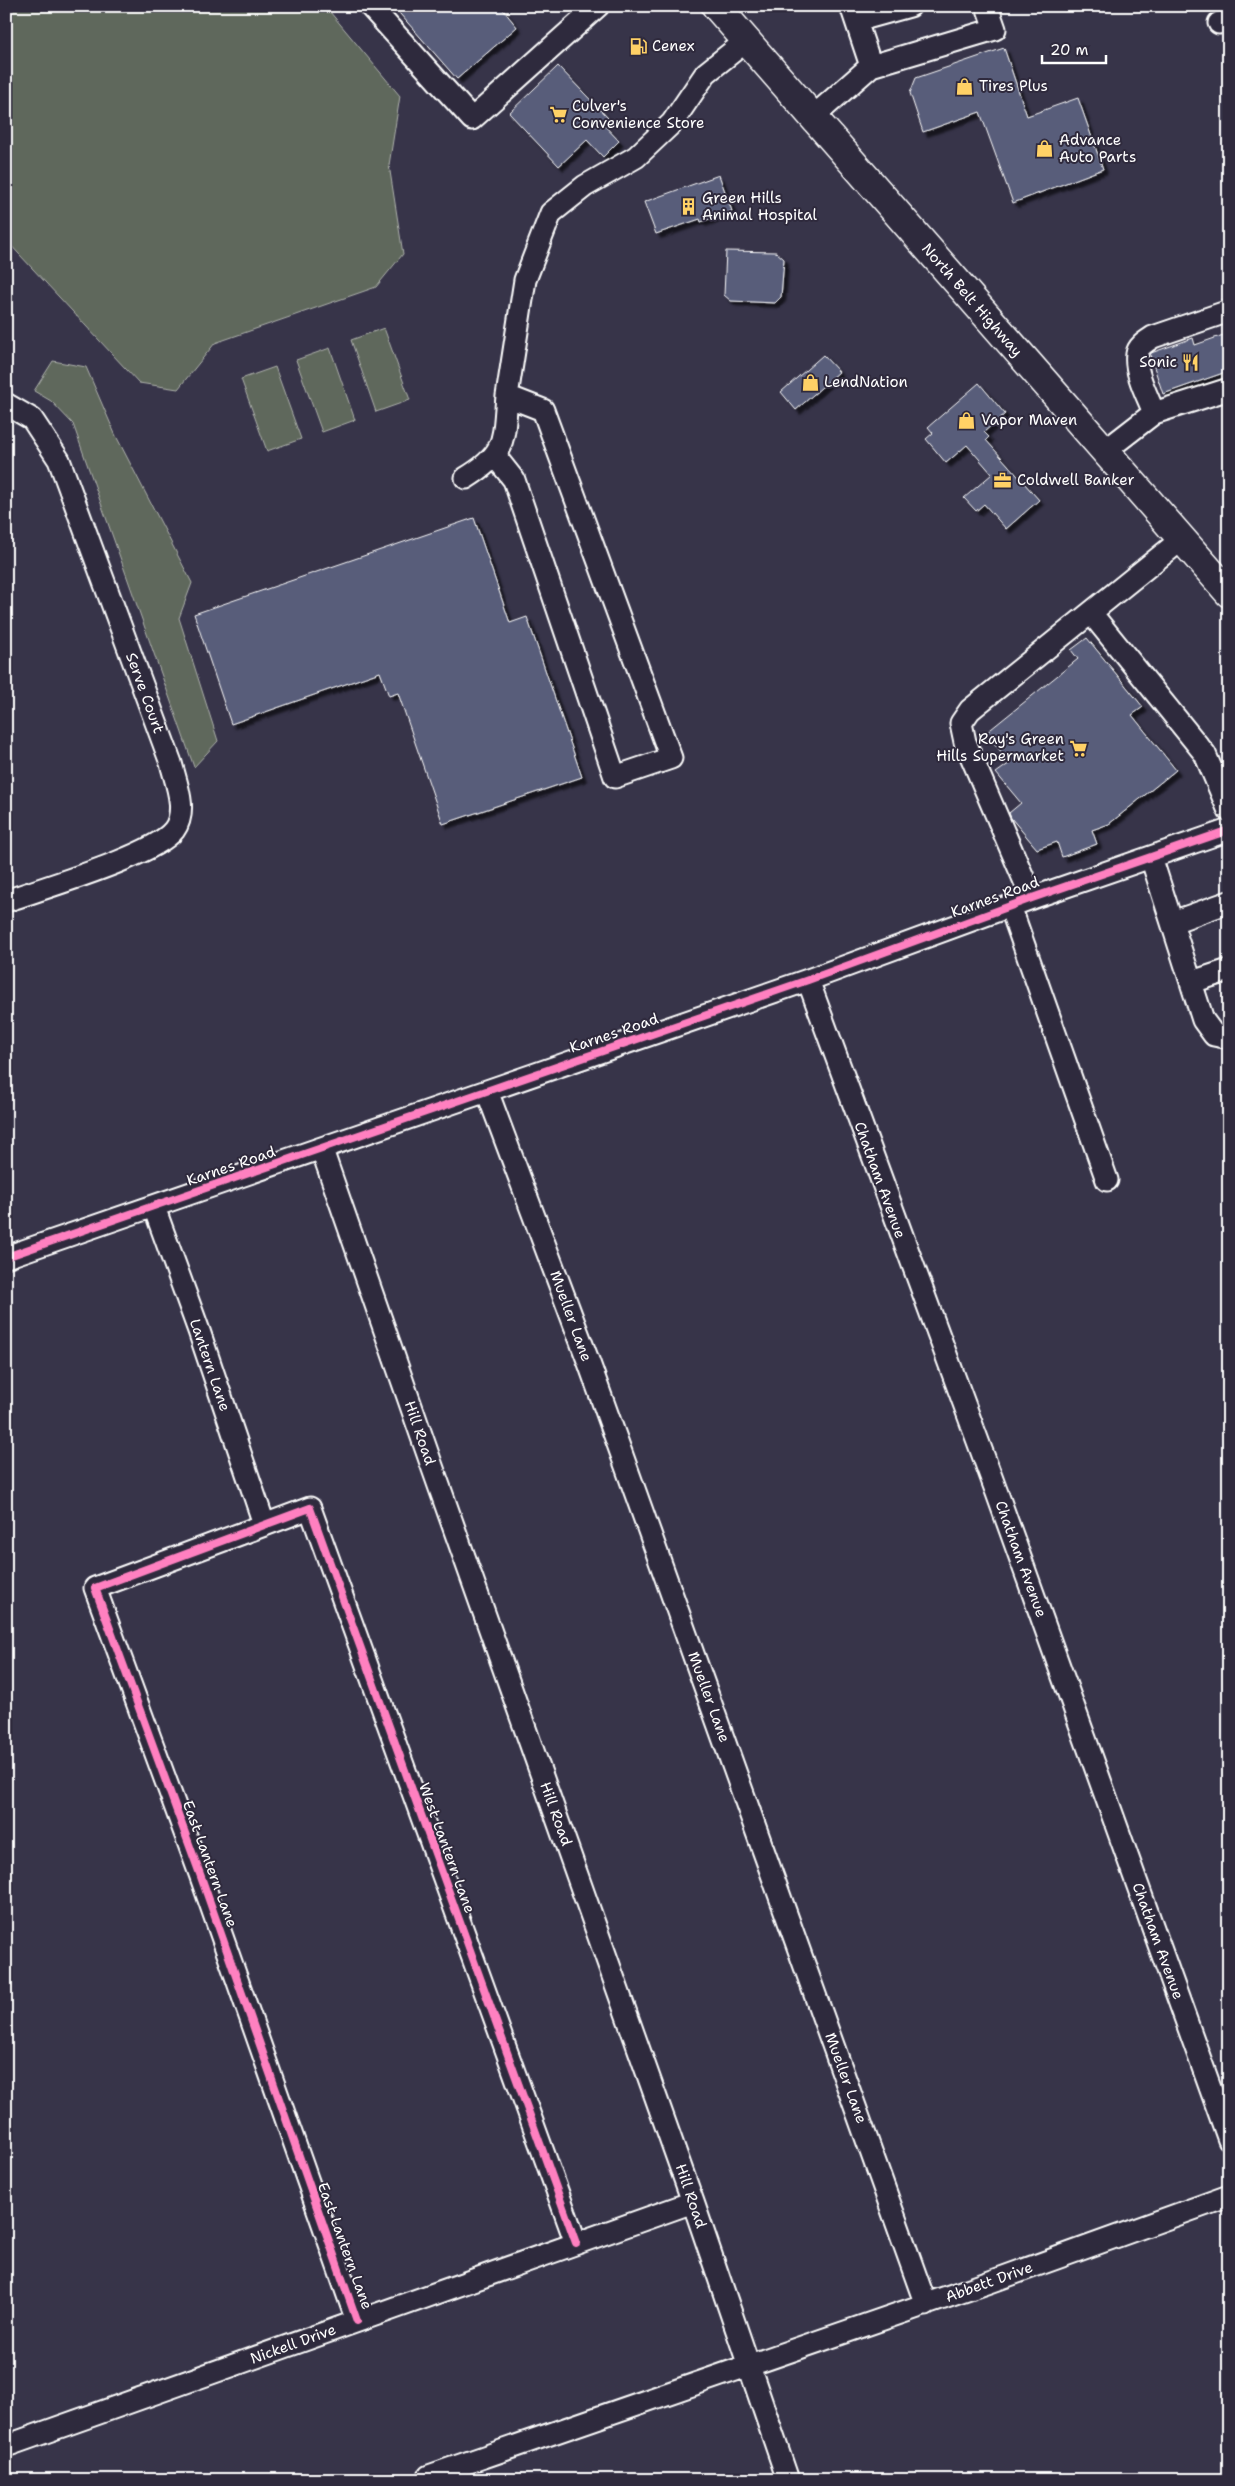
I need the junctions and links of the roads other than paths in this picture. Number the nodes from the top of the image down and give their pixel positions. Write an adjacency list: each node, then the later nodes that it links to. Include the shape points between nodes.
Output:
1 (370, 6): 2 (street, via 472,119)
2 (598, 6)
3 (716, 6): 7 (main road, North Belt Highway)
4 (910, 6): 6 (street)
5 (987, 6): 8 (street, via 995,29)
6 (853, 14): 8 (street)
7 (746, 41): 9 (main road, North Belt Highway); 12 (street, via 706,73 672,124 636,157 585,186 551,213 525,280)
8 (871, 66): 9 (street)
9 (813, 117): 15 (main road, North Belt Highway)
10 (1229, 311): 14 (street, via 1153,337 1143,344 1137,354 1138,368)
11 (1229, 389): 14 (street)
12 (507, 396): 16 (street, via 503,442); 16 (street, via 543,410 671,758 615,777 514,480)
13 (6, 404): 25 (street, Serve Court, via 32,419 59,460 171,763 181,806 174,829 158,843 130,857)
14 (1154, 413): 15 (street)
15 (1105, 451): 18 (main road, North Belt Highway)
16 (495, 456): 17 (street)
17 (466, 478)
18 (1182, 539): 19 (main road, North Belt Highway); 20 (street)
19 (1229, 593)
20 (1091, 613): 21 (street, via 1205,754); 24 (street, via 970,710 962,723 965,742)
21 (1229, 811)
22 (1229, 830): 23 (street, Karnes Road)
23 (1151, 857): 24 (street, Karnes Road); 28 (street)
24 (1032, 898): 27 (street, Karnes Road)
25 (6, 901)
26 (1229, 902): 28 (street)
27 (1010, 906): 30 (street, Karnes Road); 35 (street)
28 (1174, 922): 31 (street)
29 (1229, 970): 31 (street)
30 (808, 980): 33 (street, Karnes Road); 39 (street, Chatham Avenue)
31 (1192, 982): 32 (street, via 1203,1020 1214,1034)
32 (1229, 1038)
33 (487, 1091): 34 (street, Karnes Road); 43 (street, Mueller Lane, via 589,1363)
34 (322, 1150): 36 (street, Karnes Road); 41 (street, Hill Road)
35 (1107, 1180)
36 (154, 1207): 37 (street, Karnes Road); 38 (street, Lantern Lane)
37 (6, 1257)
38 (264, 1524): 42 (street, West Lantern Lane, via 310,1508); 44 (street, East Lantern Lane, via 95,1588 200,1874)
39 (1229, 2140)
40 (1229, 2196): 43 (street, Abbett Drive)
41 (694, 2202): 42 (street, Nickell Drive); 45 (street, Hill Road)
42 (576, 2242): 44 (street, Nickell Drive)
43 (926, 2305): 45 (street, Abbett Drive)
44 (357, 2321): 46 (street, Nickell Drive)
45 (747, 2366): 47 (street, Abbett Drive); 48 (street, Hill Road)
46 (6, 2446)
47 (429, 2476)
48 (788, 2480)

